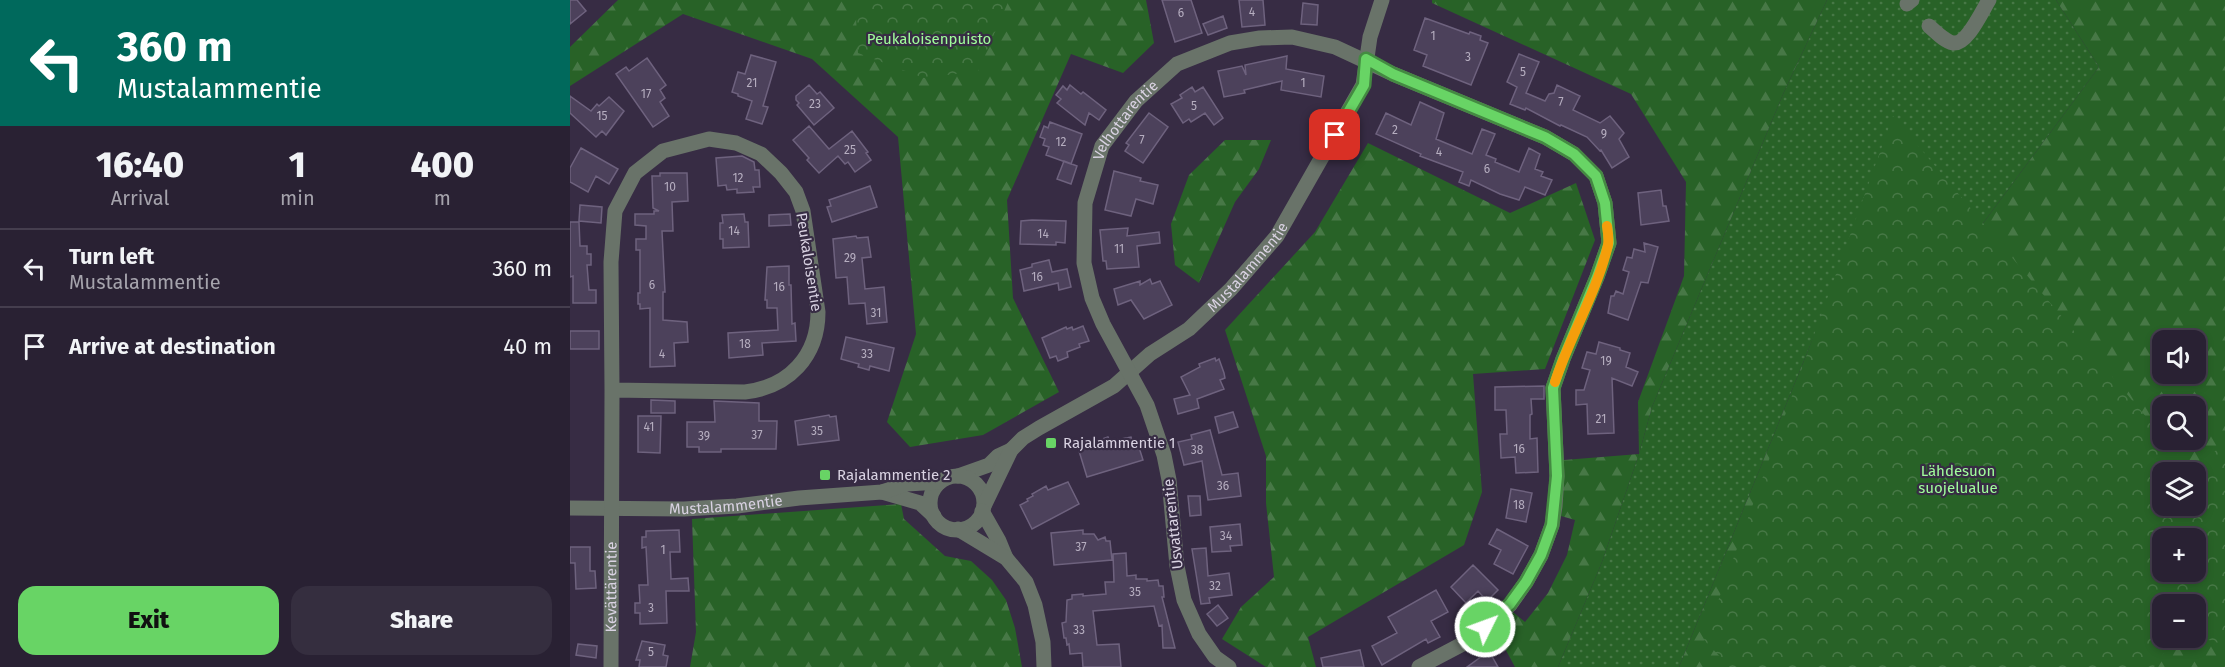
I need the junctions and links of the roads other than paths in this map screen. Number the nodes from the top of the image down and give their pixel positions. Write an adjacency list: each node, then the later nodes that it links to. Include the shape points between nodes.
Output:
1 (1382, 0): 4 (street, Mustalammentie)
2 (1989, 0): 3 (street, via 1966,39 1959,43 1944,39)
3 (1929, 26)
4 (1366, 59): 5 (street, Mustalammentie, via 1364,85 1277,236 1231,289 1189,329 1150,354); 5 (street, Velhottarentie, via 1324,43 1292,37 1230,44 1177,64 1136,101 1102,146 1085,202 1084,263 1103,324); 21 (street, via 1545,137 1574,154 1596,176 1605,203 1609,243 1553,388 1555,506 1541,555 1510,604 1472,639)
5 (1131, 372): 7 (street, Mustalammentie, via 1114,386 1023,438); 17 (street, Usvattarentie, via 1164,455 1184,600)
6 (612, 390): 6 (street, Peukaloisentie, via 611,262 615,211 635,173 663,151 709,139 736,143 761,154 796,192 803,211 818,312 818,327 808,354 778,384 763,390); 12 (street, Peukaloisentie)
7 (1011, 450): 8 (street, Mustalammentie, via 989,465); 13 (street, Mustalammentie)
8 (958, 476): 9 (street); 13 (street, via 975,482 984,497)
9 (940, 482): 10 (street, Mustalammentie, via 907,484); 14 (street, via 931,497)
10 (882, 492): 12 (street, Mustalammentie, via 719,508); 14 (street, Mustalammentie, via 920,503)
11 (570, 508): 12 (street, Mustalammentie)
12 (612, 509): 18 (street, Kevättärentie)
13 (983, 509): 15 (street, via 972,525); 16 (street)
14 (934, 516): 15 (street, via 947,528)
15 (958, 529): 16 (street)
16 (1006, 558): 19 (street, via 1026,582 1035,605)
17 (1211, 662): 20 (street, Usvattarentie)
18 (611, 667)
19 (1044, 667)
20 (1229, 667)
21 (1419, 667)

